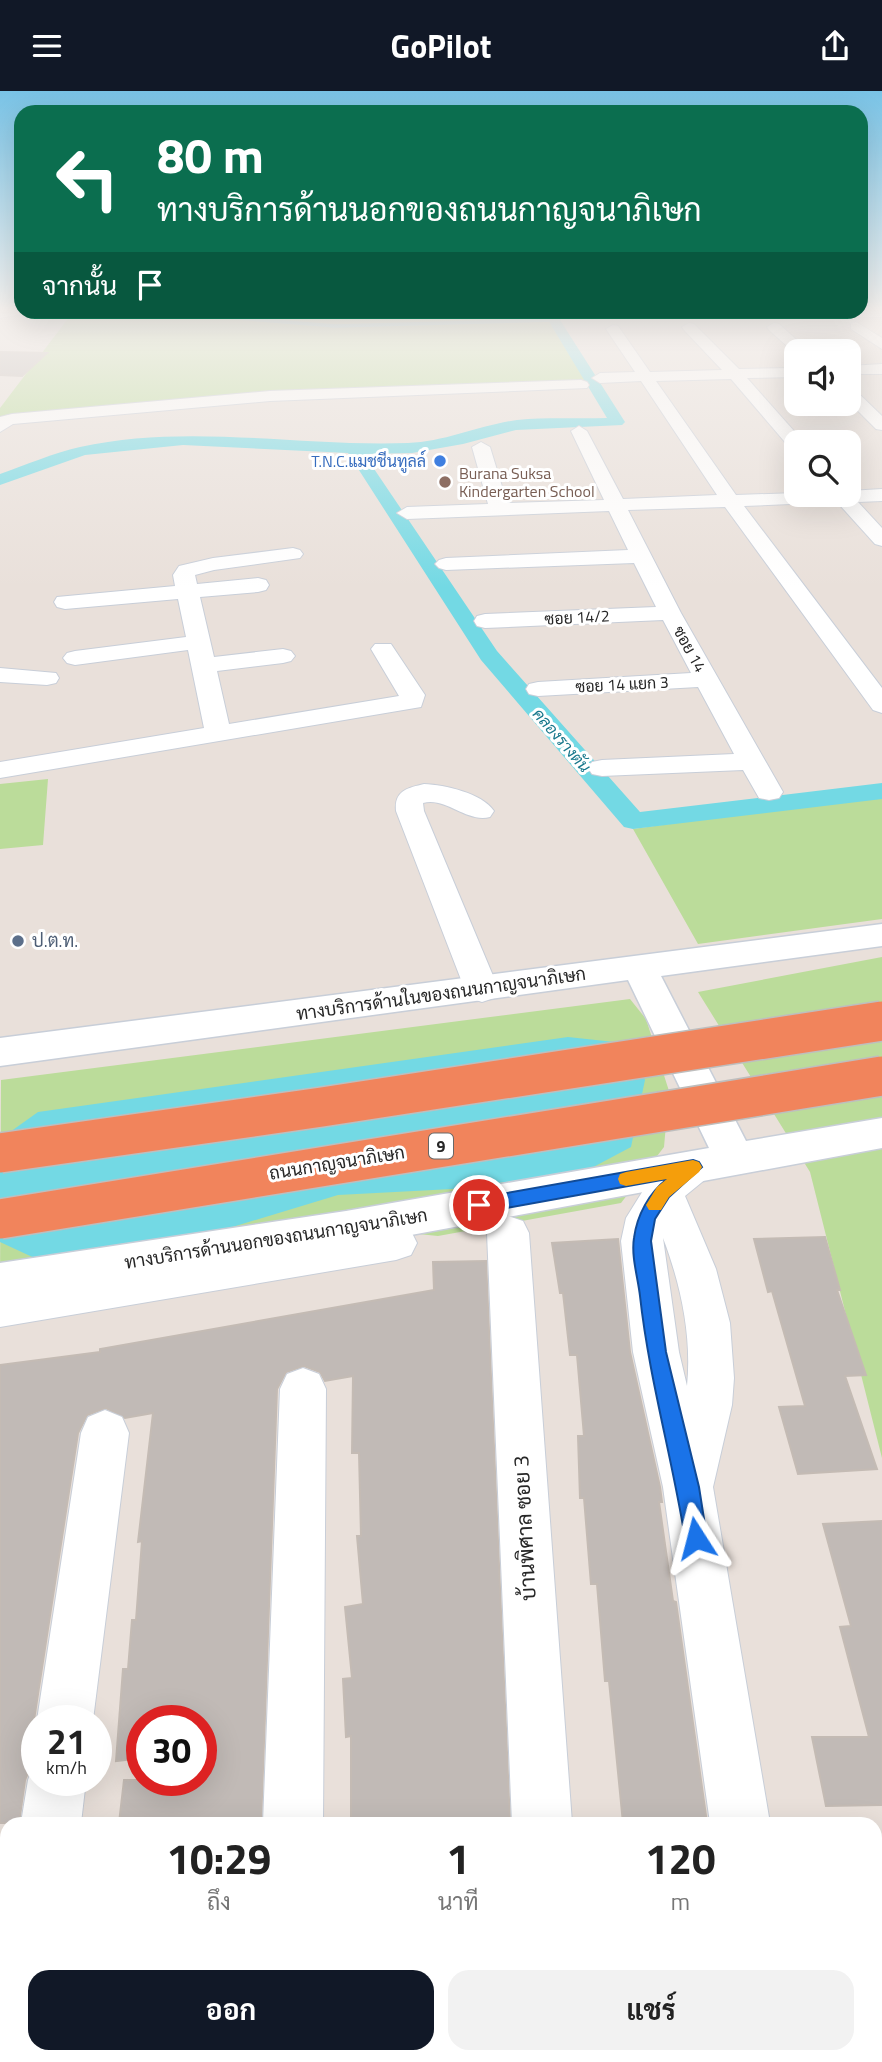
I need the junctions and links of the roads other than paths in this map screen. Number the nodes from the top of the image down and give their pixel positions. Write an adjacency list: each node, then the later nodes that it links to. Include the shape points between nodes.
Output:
1 (180, 404): 6 (street, via 12,419)
2 (663, 404): 13 (street)
3 (761, 404): 7 (street)
4 (861, 405): 5 (street)
5 (882, 425)
6 (0, 427)
7 (784, 430)
8 (579, 431): 14 (street, ซอย 14)
9 (481, 447): 16 (street)
10 (882, 495): 11 (street)
11 (861, 496)
12 (784, 498): 13 (street)
13 (730, 500): 14 (street); 36 (street)
14 (614, 505): 16 (street); 20 (street, ซอย 14)
15 (851, 507): 18 (street)
16 (499, 509): 17 (street)
17 (407, 513)
18 (882, 540)
19 (293, 554): 23 (street, via 196,567 184,575)
20 (640, 556): 21 (street); 25 (street, ซอย 14)
21 (446, 564)
22 (258, 585): 23 (street)
23 (186, 590): 24 (street); 27 (street)
24 (65, 602)
25 (670, 613): 26 (street, ซอย 14/2); 34 (street, ซอย 14)
26 (485, 621)
27 (198, 642): 30 (street); 31 (street)
28 (383, 649): 37 (street, via 412,702)
29 (283, 656): 31 (street)
30 (75, 658)
31 (203, 666): 37 (street)
32 (0, 675): 33 (street)
33 (47, 678)
34 (706, 679): 35 (street, ซอย 14 แยก 3); 38 (street, ซอย 14)
35 (538, 689)
36 (882, 705)
37 (218, 733): 40 (street)
38 (752, 761): 39 (street); 41 (street, ซอย 14)
39 (602, 768)
40 (0, 770)
41 (769, 792)
42 (480, 811): 45 (street, via 439,794 420,794 409,800)
43 (882, 935): 44 (main road, ทางบริการด้านในของถนนกาญจนาภิเษก)
44 (639, 968): 45 (main road, ทางบริการด้านในของถนนกาญจนาภิเษก); 51 (main road)
45 (482, 990): 47 (main road, ทางบริการด้านในของถนนกาญจนาภิเษก)
46 (882, 1021): 50 (highway, bridge)
47 (0, 1052)
48 (882, 1076): 53 (highway, ถนนกาญจนาภิเษก / 9, bridge)
49 (882, 1133): 51 (main road, ทางบริการด้านนอกของถนนกาญจนาภิเษก)
50 (0, 1153)
51 (736, 1159): 52 (main road, ทางบริการด้านนอกของถนนกาญจนาภิเษก)
52 (678, 1179): 56 (main road, ทางบริการด้านนอกของถนนกาญจนาภิเษก); 65 (street, via 647,1218 642,1241 656,1352 688,1487)
53 (0, 1219)
54 (508, 1233): 64 (street, บ้านพิศาล ซอย 3)
55 (396, 1243): 57 (street)
56 (0, 1282)
57 (0, 1308)
58 (303, 1389): 63 (street)
59 (105, 1433): 60 (street)
60 (67, 1705)
61 (55, 1796): 62 (street)
62 (52, 1817)
63 (293, 1817)
64 (542, 1817)
65 (739, 1817)

